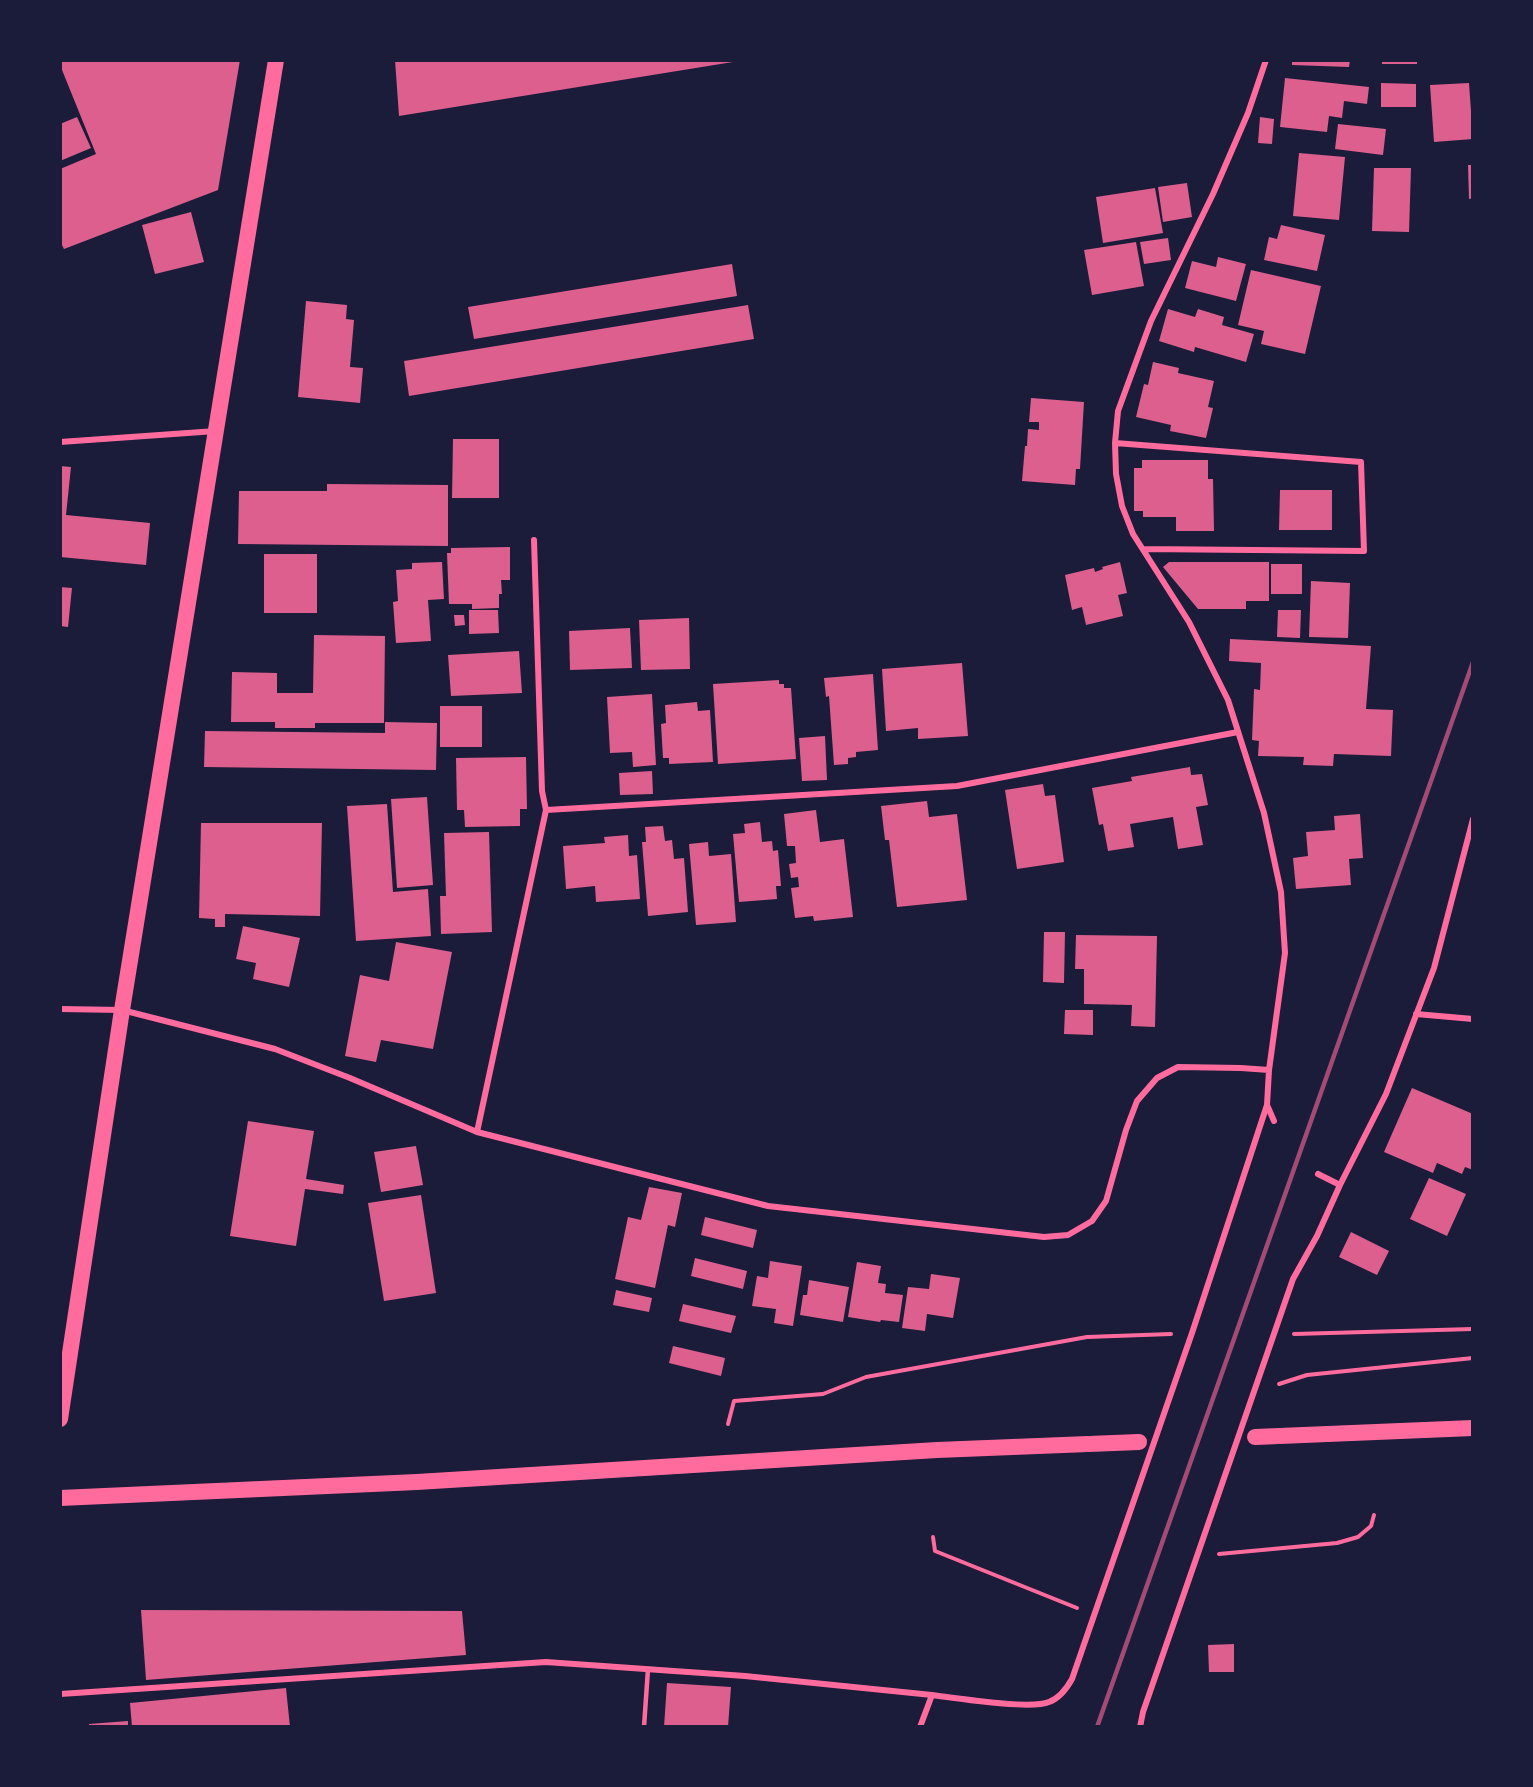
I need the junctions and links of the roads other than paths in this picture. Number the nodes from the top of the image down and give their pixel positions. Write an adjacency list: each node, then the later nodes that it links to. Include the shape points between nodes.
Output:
1 (276, 60): 3 (highway)
2 (1266, 60): 5 (street, via 1222,174 1150,321 1118,411)
3 (216, 431): 4 (street); 12 (highway)
4 (60, 442)
5 (1115, 443): 7 (street, via 1122,506); 7 (street, via 1361,462 1364,550)
6 (534, 540): 9 (street, via 542,791)
7 (1143, 549): 8 (street, via 1189,622 1228,700)
8 (1238, 732): 9 (street, via 957,786); 15 (street, via 1264,813 1281,892 1285,953)
9 (546, 810): 18 (street)
10 (1473, 819): 13 (street, via 1434,968)
11 (60, 1009): 12 (street)
12 (122, 1010): 18 (street, via 275,1049); 21 (highway)
13 (1416, 1014): 14 (street); 20 (street, via 1386,1094)
14 (1473, 1019)
15 (1269, 1070): 16 (street); 18 (street, via 1178,1067 1157,1078 1137,1101 1106,1201 1092,1221 1068,1235 1044,1237 768,1206)
16 (1267, 1105): 17 (street); 28 (street, via 1072,1679 1065,1691 1049,1702 1031,1705)
17 (1274, 1121)
18 (477, 1132)
19 (1318, 1174): 20 (street)
20 (1340, 1185): 31 (street, via 1293,1279)
21 (60, 1419)
22 (1473, 1428): 23 (highway)
23 (1255, 1437)
24 (1139, 1442): 25 (highway)
25 (60, 1498)
26 (648, 1669): 27 (street, via 535,1663); 28 (street); 29 (lane)
27 (60, 1694)
28 (932, 1695): 30 (street)
29 (644, 1727)
30 (920, 1727)
31 (1140, 1727)

